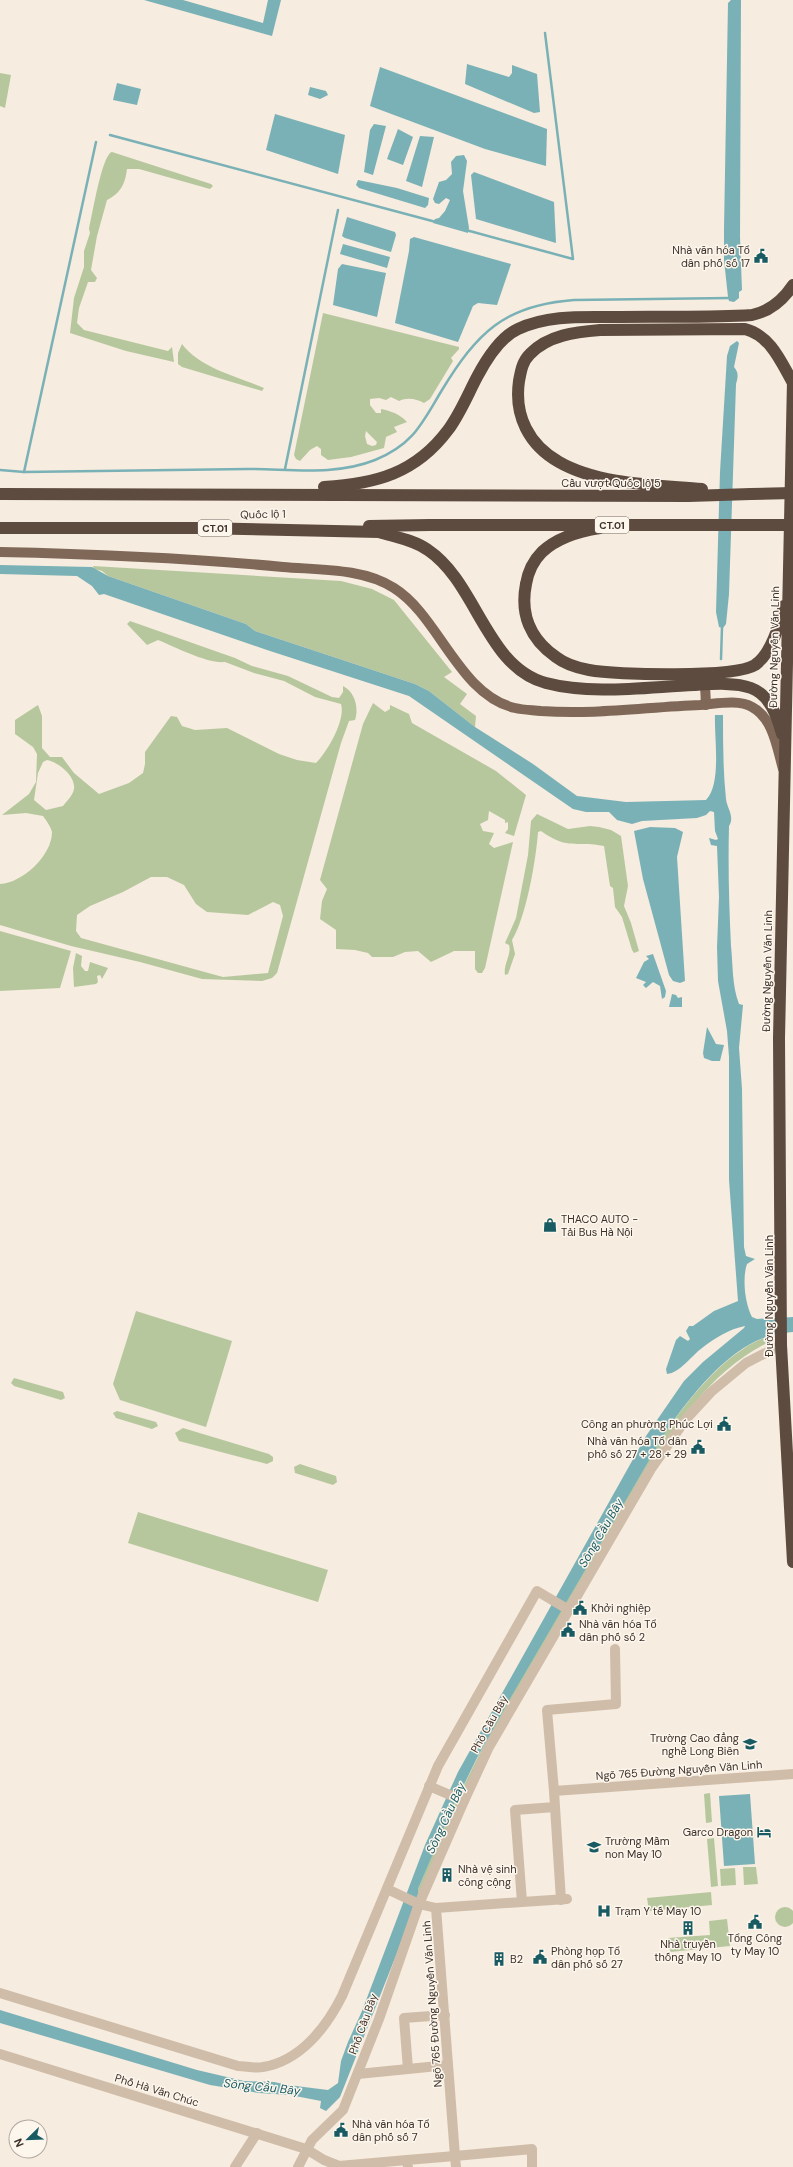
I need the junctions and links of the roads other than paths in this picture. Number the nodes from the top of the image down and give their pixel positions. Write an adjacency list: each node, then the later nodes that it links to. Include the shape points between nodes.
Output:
1 (793, 285): 5 (highway, via 776,304 764,312 752,315 570,317 539,321 516,330 498,347 483,366 449,429 415,464 392,476 352,486)
2 (793, 382): 6 (highway, via 776,351 761,336 752,331 739,329 579,332 557,337 541,345 530,354 521,367 518,390 521,418 529,436 542,450 560,463 588,474 629,482); 13 (highway, Đường Nguyễn Văn Linh)
3 (793, 493): 6 (highway, Cầu vượt Quốc lộ 5, bridge)
4 (0, 494): 5 (highway, Quốc lộ 1)
5 (194, 494): 7 (highway, Quốc lộ 1)
6 (751, 494): 7 (highway, Cầu vượt Quốc lộ 5)
7 (430, 495)
8 (690, 525): 9 (highway, CT.01, bridge); 11 (highway, Quốc lộ 1 / CT.01, bridge); 13 (highway, bridge, via 600,528 564,538 542,552 530,569 523,596 526,620 540,644 556,658 578,668 623,674 734,672 748,669 763,658 778,627)
9 (793, 525)
10 (0, 528): 11 (highway, Quốc lộ 1 / CT.01)
11 (196, 528): 14 (highway, via 379,532 405,539 427,549 446,565 501,650 517,669 544,682 571,689)
12 (0, 552): 15 (main road, via 239,563 348,573 386,583 404,596 427,622 465,674 489,695 515,708 557,712)
13 (789, 586): 16 (highway, Đường Nguyễn Văn Linh)
14 (705, 685): 15 (main road); 16 (highway, via 741,686 760,693 775,713)
15 (706, 704): 17 (main road, via 740,704 751,706 760,713 773,735)
16 (785, 743): 17 (highway, Đường Nguyễn Văn Linh)
17 (784, 774): 18 (highway, Đường Nguyễn Văn Linh, via 779,1038)
18 (781, 1345): 19 (highway, Đường Nguyễn Văn Linh); 20 (street, Phố Cầu Bây, via 736,1370 686,1419 658,1457)
19 (793, 1562)
20 (569, 1610): 23 (street, via 536,1591 453,1738); 25 (street, Phố Cầu Bây, via 489,1747)
21 (615, 1649): 24 (street, via 616,1704 547,1710)
22 (793, 1774): 24 (street, Ngõ 765 Đường Nguyễn Văn Linh)
23 (429, 1786): 25 (street); 27 (street)
24 (554, 1791): 26 (street)
25 (464, 1801): 29 (street, Phố Cầu Bây)
26 (555, 1807): 28 (street, via 515,1810); 28 (street, Ngõ 765 Đường Nguyễn Văn Linh, via 564,1900)
27 (387, 1889): 29 (street); 31 (street, via 333,2013 307,2046 279,2063 262,2068 220,2061)
28 (522, 1902): 30 (street, Ngõ 765 Đường Nguyễn Văn Linh)
29 (419, 1904): 30 (street); 36 (street, Phố Cầu Bây)
30 (436, 1908): 32 (street, Ngõ 765 Đường Nguyễn Văn Linh)
31 (0, 1993)
32 (445, 2015): 34 (street, Ngõ 765 Đường Nguyễn Văn Linh); 35 (street, via 404,2018)
33 (0, 2054): 37 (street, Phố Hà Văn Chúc)
34 (448, 2065): 35 (street); 39 (street, Ngõ 765 Đường Nguyễn Văn Linh)
35 (408, 2069): 36 (street)
36 (358, 2074): 38 (street, Phố Cầu Bây, via 343,2110)
37 (257, 2133): 38 (street, Phố Hà Văn Chúc); 41 (street)
38 (306, 2149): 40 (street, Phố Hà Văn Chúc, via 339,2166); 42 (street, Phố Cầu Bây)
39 (455, 2156): 40 (street); 43 (street, Ngõ 765 Đường Nguyễn Văn Linh); 44 (street, via 532,2149)
40 (407, 2164)
41 (235, 2167)
42 (298, 2167)
43 (456, 2167)
44 (532, 2167)

